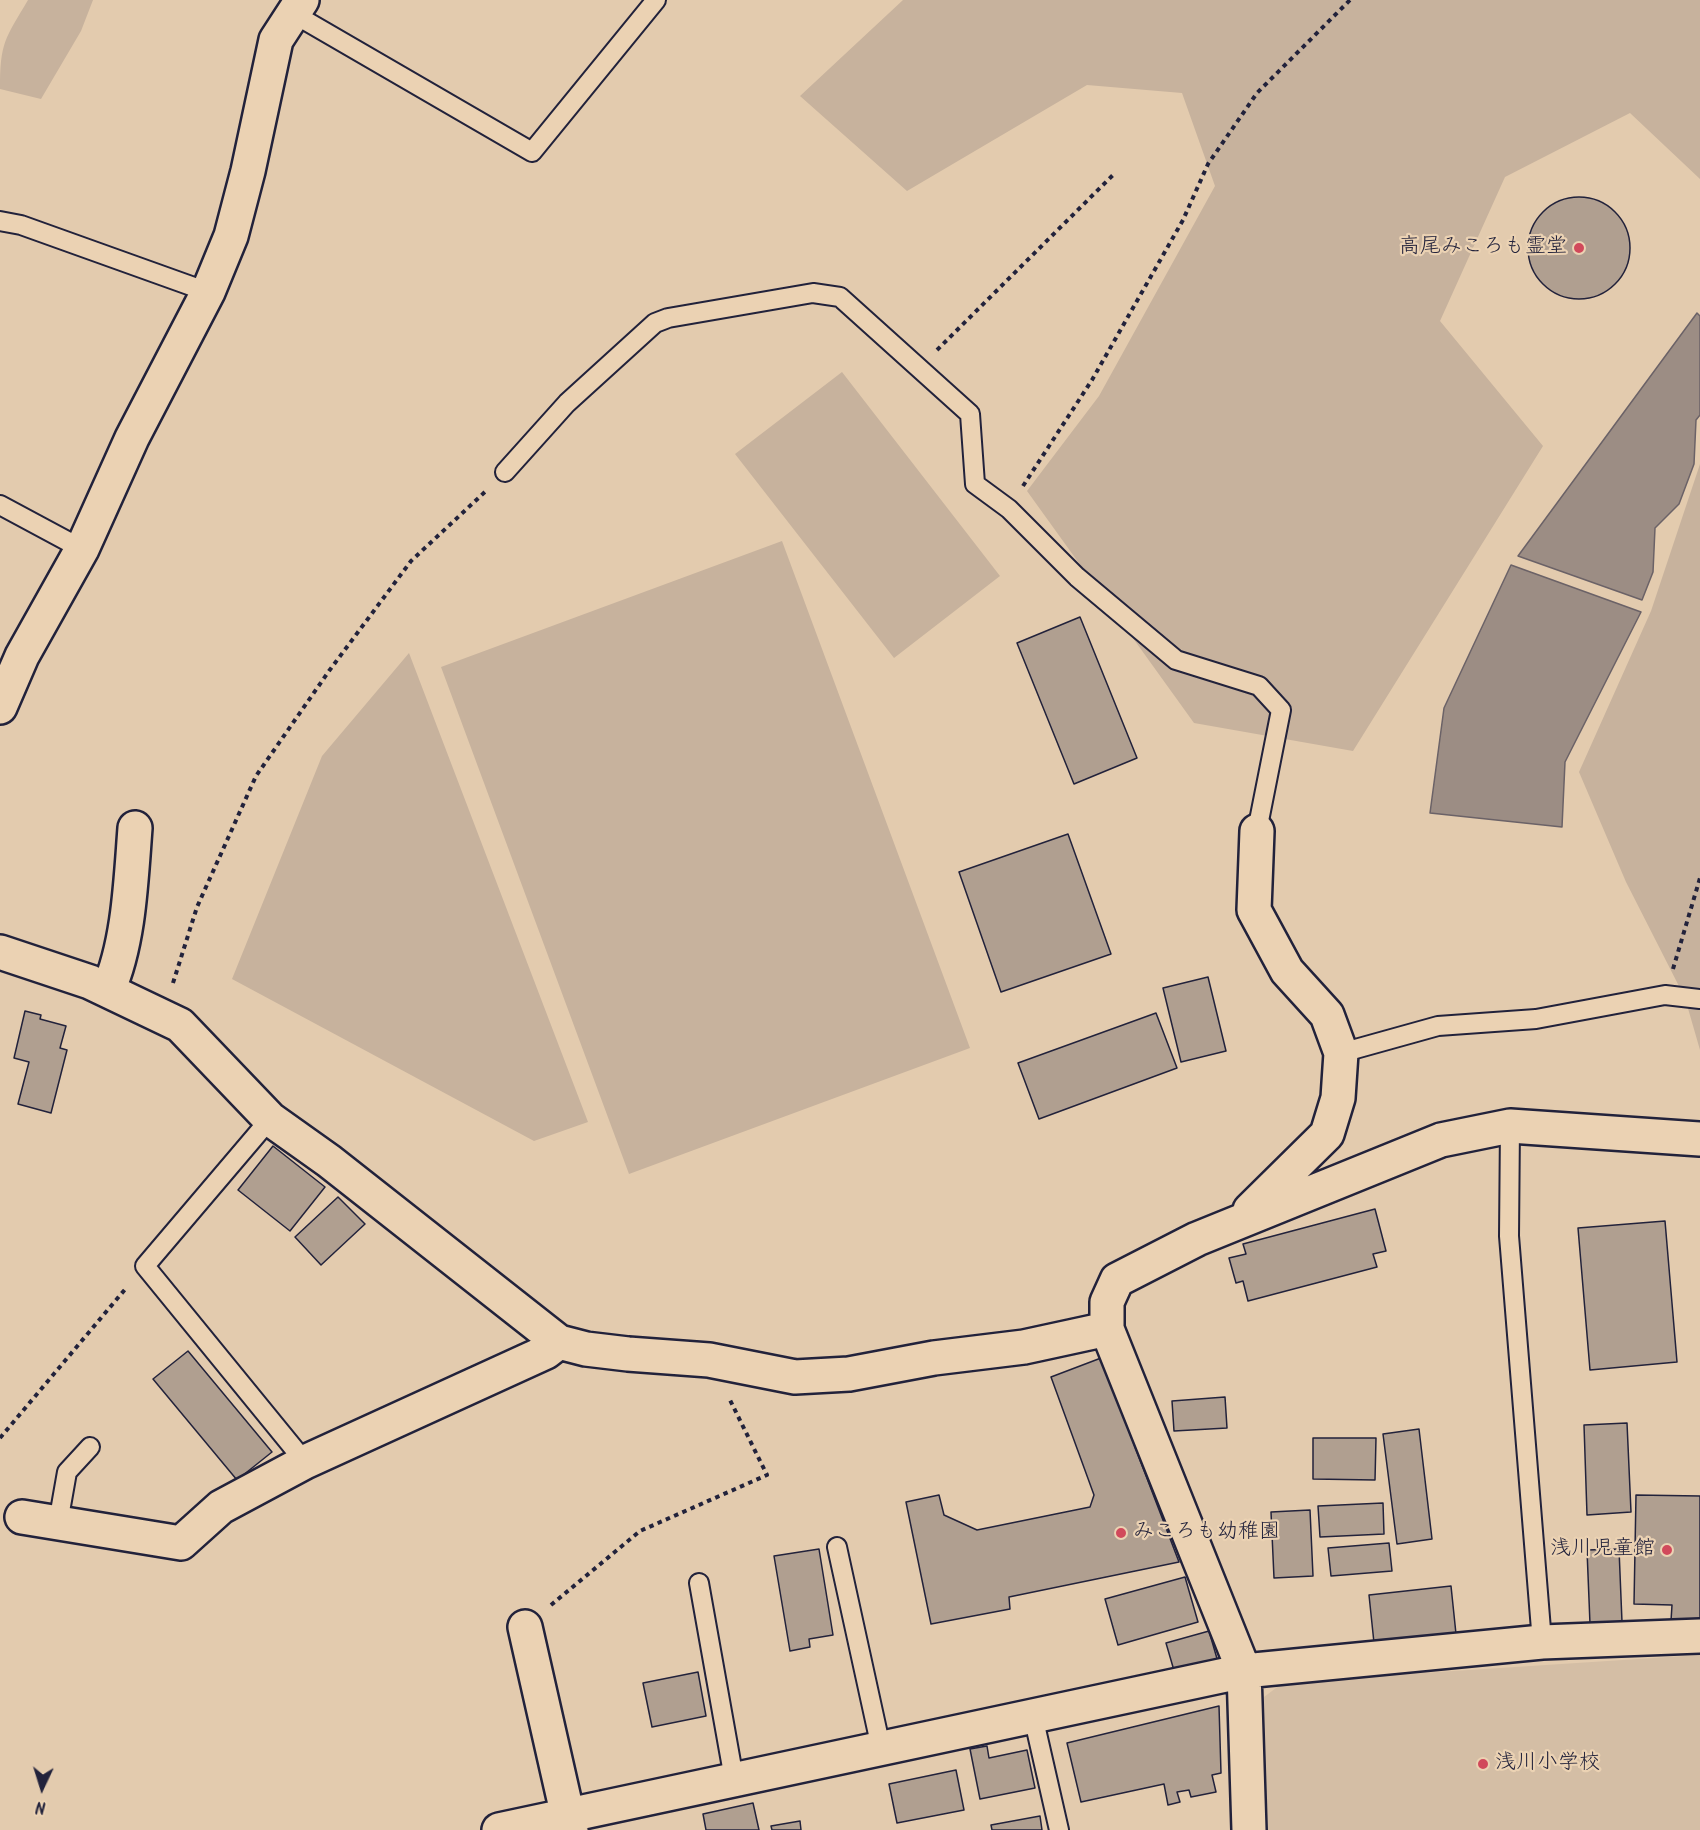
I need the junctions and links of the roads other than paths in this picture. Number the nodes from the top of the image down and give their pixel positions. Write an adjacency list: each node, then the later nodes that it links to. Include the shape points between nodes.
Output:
1 (656, 0): 2 (lane, via 531,152)
2 (298, 7): 4 (street, via 276,40 231,236)
3 (0, 221): 4 (lane)
4 (208, 292): 7 (street, via 132,438)
5 (505, 472): 10 (lane, via 567,403 655,322 813,293 840,297 970,414 975,484 1009,509 1077,577 1176,660 1259,686 1281,710)
6 (0, 505): 7 (lane)
7 (82, 549): 8 (street, via 22,656)
8 (0, 707)
9 (135, 828): 12 (street, via 130,894)
10 (1257, 831): 14 (street, via 1254,910 1287,971 1327,1015)
11 (0, 952): 12 (street)
12 (108, 990): 15 (street, via 180,1024)
13 (1700, 999): 14 (lane, via 1665,995 1536,1019 1438,1026)
14 (1341, 1053): 18 (street, via 1338,1098 1327,1134)
15 (270, 1119): 20 (street, via 339,1168); 22 (lane, via 145,1266)
16 (1510, 1126): 17 (street); 18 (street, via 1441,1140); 29 (lane, via 1509,1236)
17 (1700, 1139)
18 (1237, 1222): 19 (street, via 1117,1280 1107,1302)
19 (1107, 1329): 20 (street, via 1024,1347 933,1358 849,1374 795,1377 709,1360 586,1349); 30 (street)
20 (559, 1342): 22 (street, via 546,1352)
21 (90, 1447): 24 (lane, via 67,1472)
22 (305, 1462): 24 (street, via 221,1507 181,1543)
23 (22, 1517): 24 (street)
24 (58, 1523)
25 (837, 1547): 32 (lane)
26 (699, 1583): 33 (lane)
27 (525, 1627): 34 (street)
28 (1700, 1636): 29 (street)
29 (1542, 1642): 30 (street)
30 (1244, 1671): 31 (street); 37 (street)
31 (1033, 1716): 32 (street); 36 (lane)
32 (881, 1748): 33 (street)
33 (734, 1779): 34 (street)
34 (569, 1823): 35 (street)
35 (499, 1830)
36 (1059, 1830)
37 (1249, 1830)

